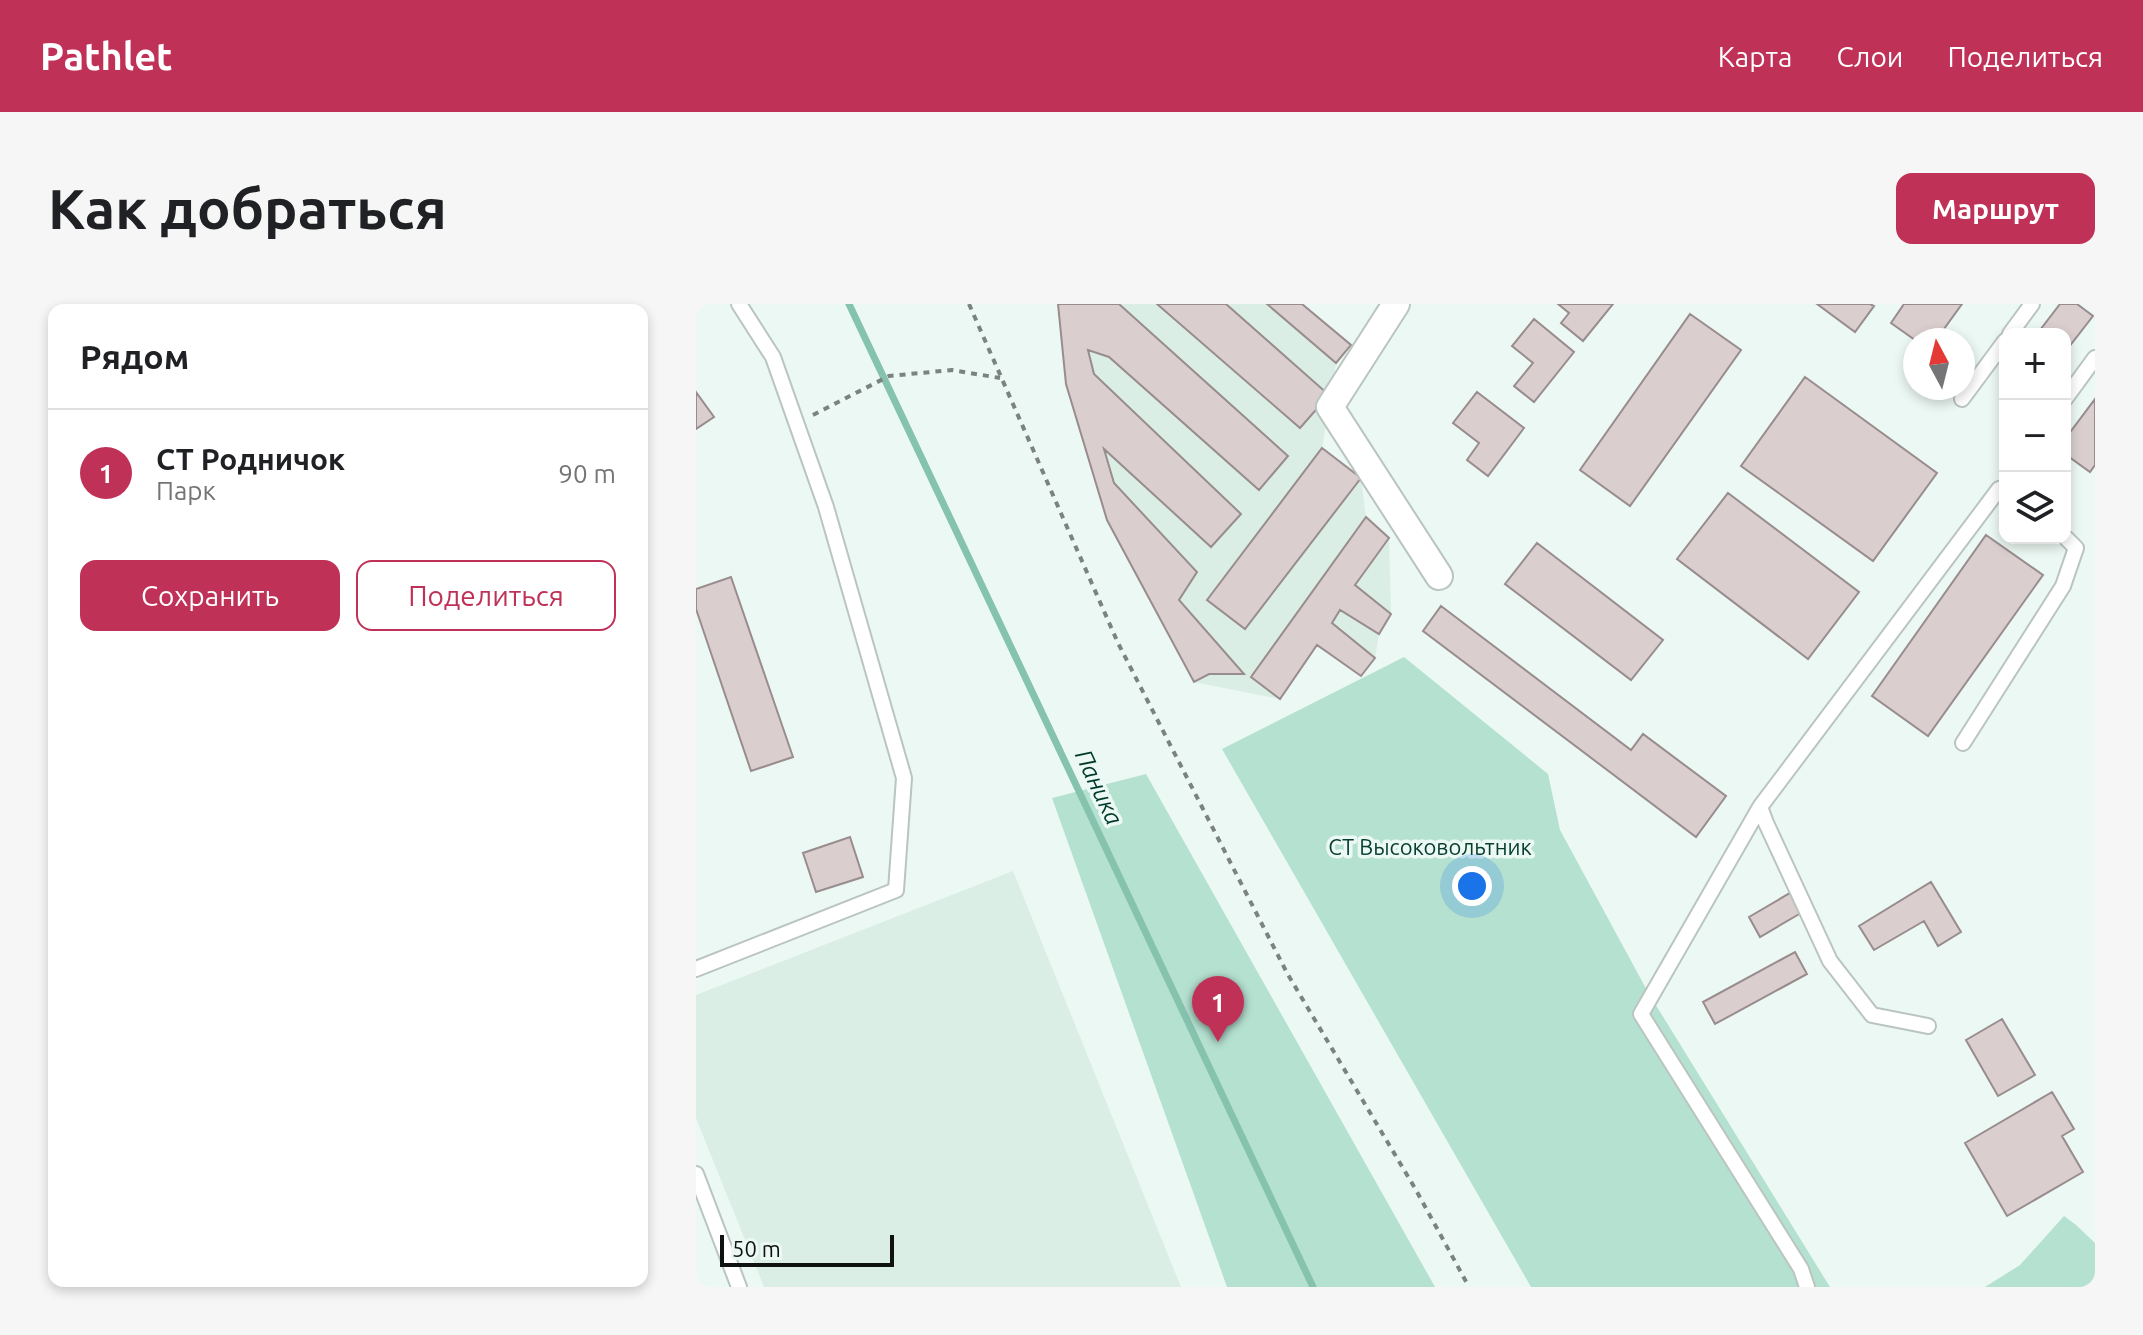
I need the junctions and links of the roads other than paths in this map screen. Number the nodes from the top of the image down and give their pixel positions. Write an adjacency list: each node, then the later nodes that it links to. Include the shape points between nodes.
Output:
1 (739, 304): 14 (lane, via 773,357 826,507 904,778 896,890)
2 (1396, 304): 11 (street, via 1330,407)
3 (2032, 304): 4 (lane)
4 (2014, 328)
5 (1999, 349): 7 (lane)
6 (2095, 358): 8 (lane)
7 (1975, 381)
8 (2071, 391)
9 (1999, 493): 13 (lane)
10 (2071, 543): 12 (lane, via 2076,548 2063,586)
11 (1439, 576)
12 (1963, 743)
13 (1760, 807): 15 (lane, via 1830,961 1872,1015); 18 (lane, via 1641,1014 1801,1269)
14 (696, 969)
15 (1928, 1026)
16 (696, 1174): 17 (lane)
17 (739, 1287)
18 (1807, 1287)

